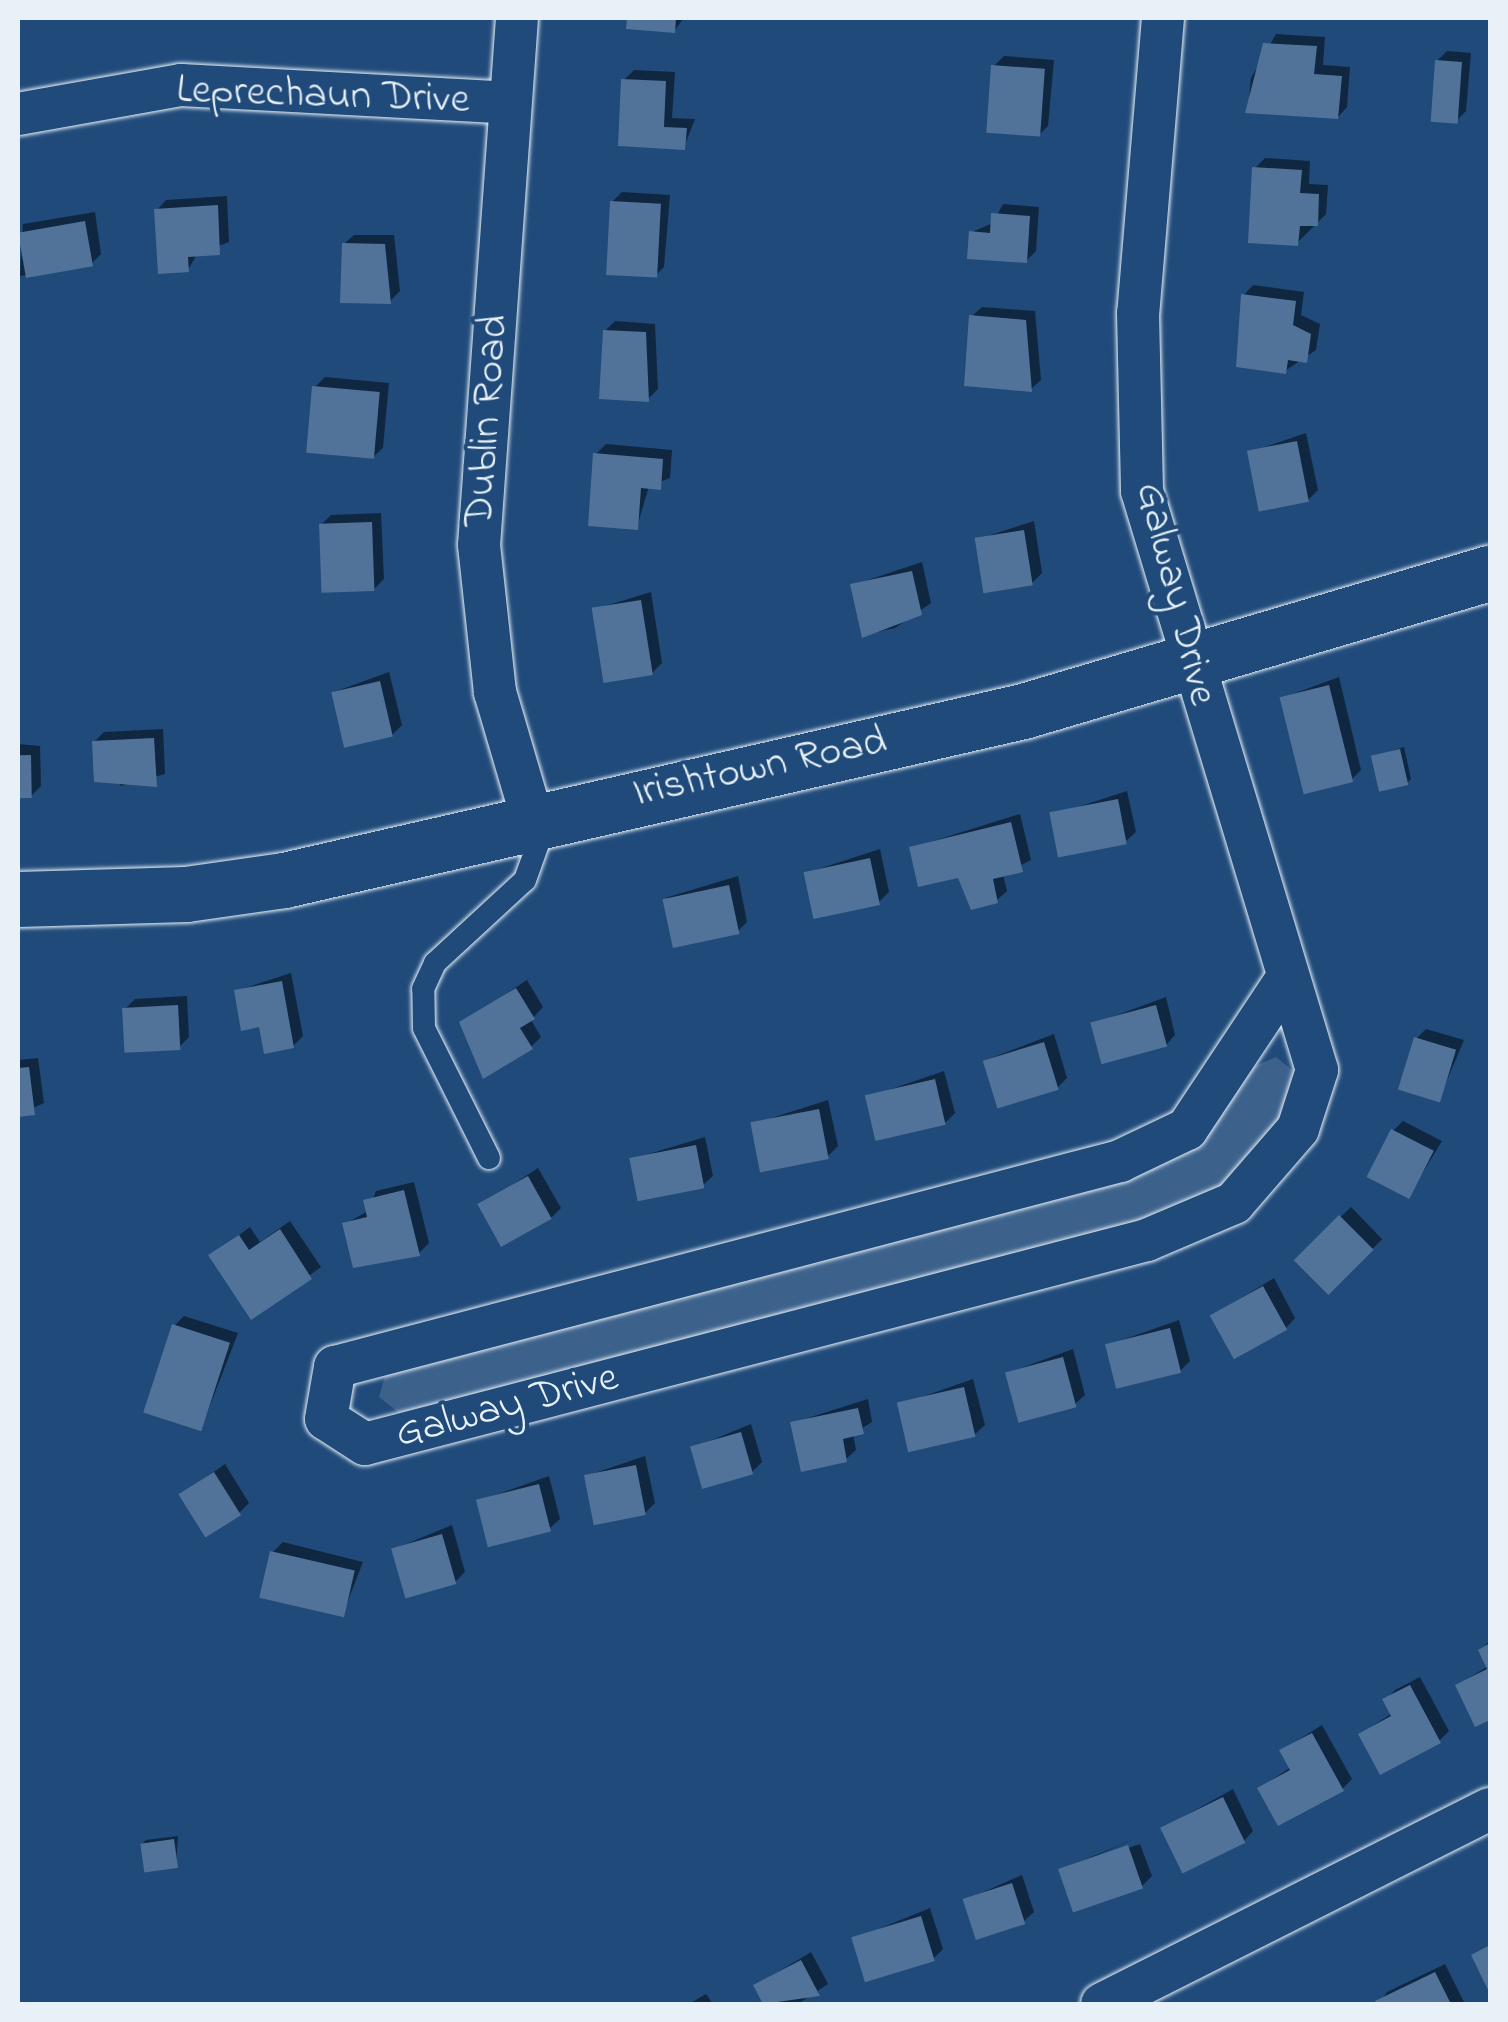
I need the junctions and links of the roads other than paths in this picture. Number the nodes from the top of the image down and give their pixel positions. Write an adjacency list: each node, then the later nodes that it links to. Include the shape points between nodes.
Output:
1 (517, 18): 3 (street, Dublin Road)
2 (1163, 18): 6 (street, Galway Drive, via 1138,312 1142,490)
3 (510, 103): 4 (street, Leprechaun Drive, via 181,85); 7 (street, Dublin Road, via 479,545 495,692)
4 (18, 114)
5 (1490, 573): 6 (street, Irishtown Road)
6 (1187, 656): 7 (street, Irishtown Road, via 1023,711); 9 (street, Galway Drive)
7 (532, 818): 8 (street, Irishtown Road, via 284,880 186,894); 10 (lane, via 539,841 525,880 435,962 423,989 424,1028)
8 (18, 899)
9 (1286, 980): 9 (street, Galway Drive, via 1187,1130 1120,1162 336,1366 326,1418 365,1444 1148,1240 1234,1203 1298,1129 1316,1070)
10 (490, 1158)
11 (1490, 1809): 12 (street)
12 (1102, 2004)

